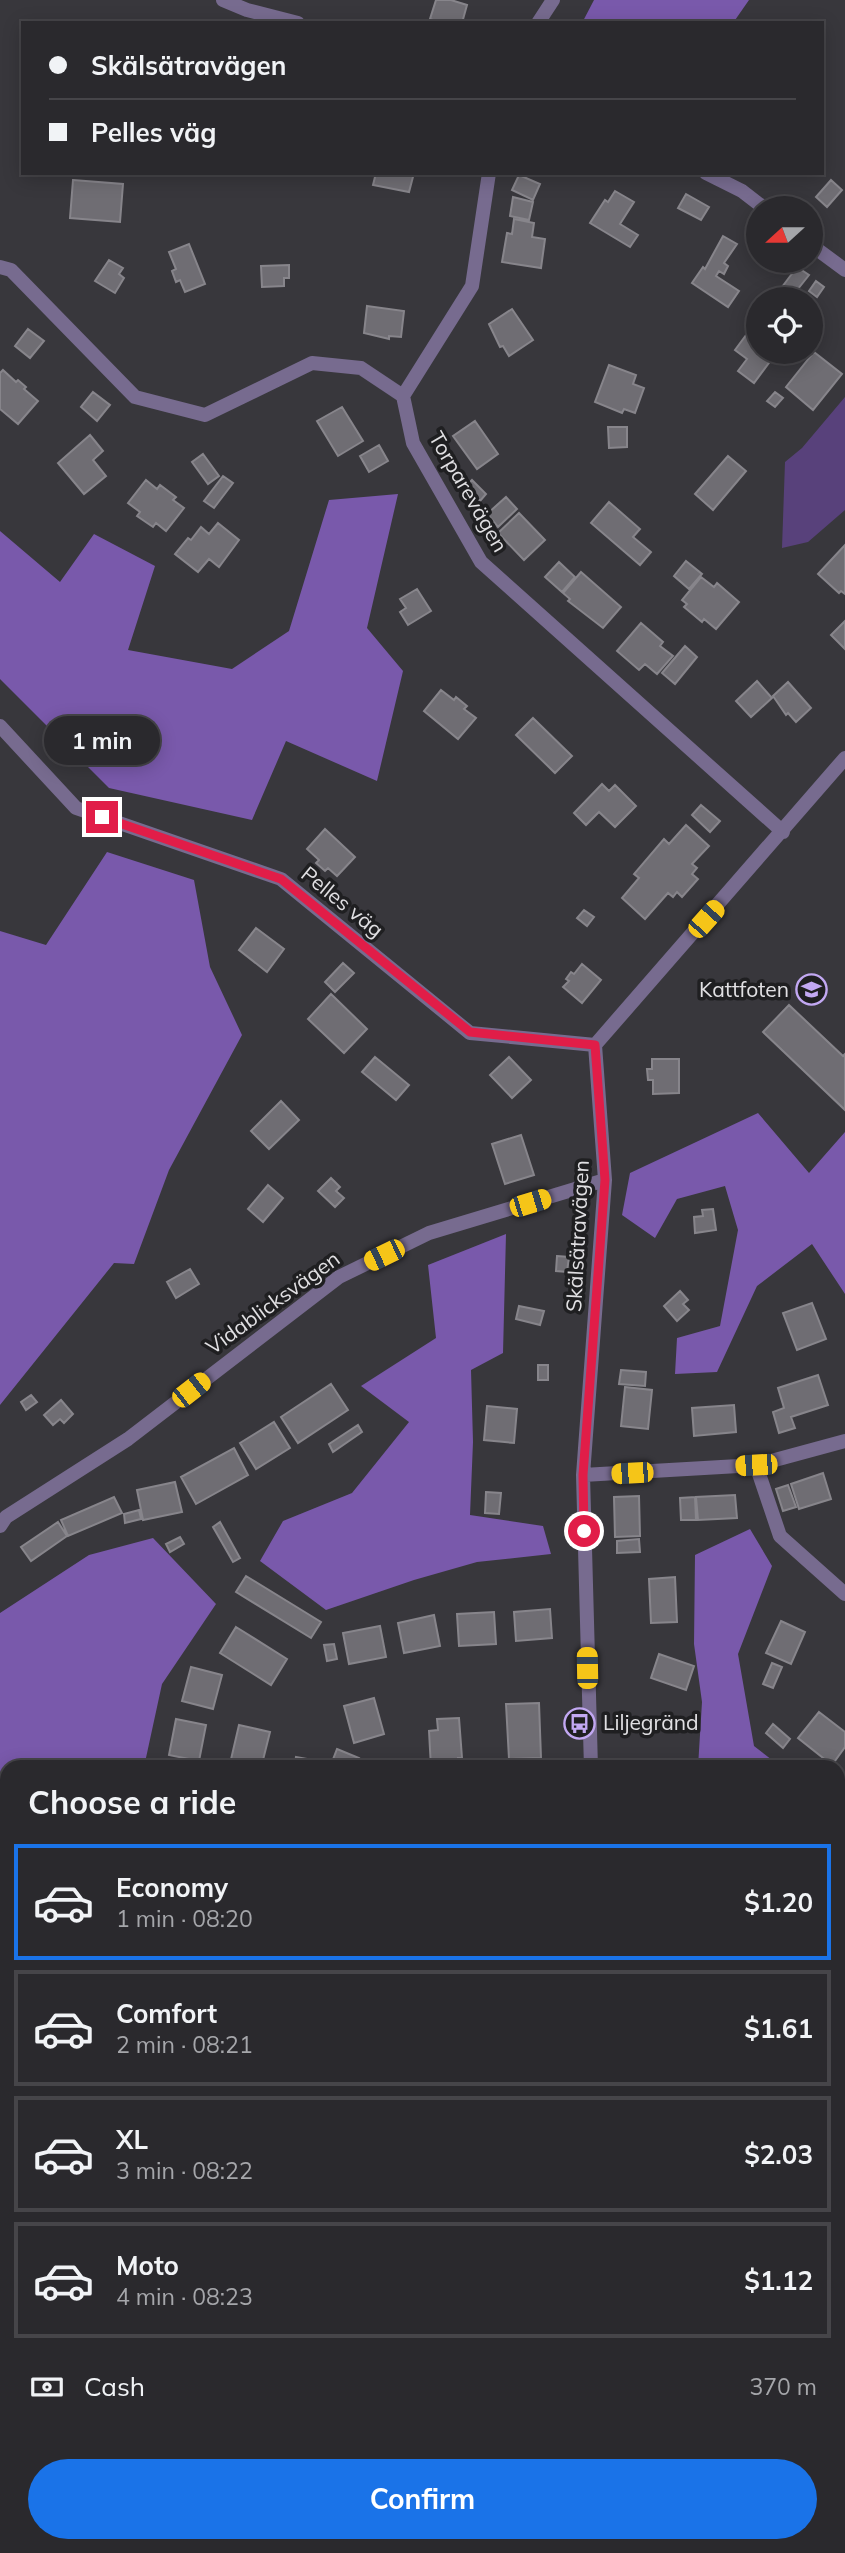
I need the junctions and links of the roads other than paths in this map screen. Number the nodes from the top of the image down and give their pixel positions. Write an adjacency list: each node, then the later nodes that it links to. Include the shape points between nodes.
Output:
1 (223, 0): 3 (street)
2 (553, 0): 4 (street)
3 (290, 21)
4 (539, 21)
5 (489, 175): 11 (street, via 472,286)
6 (710, 175): 7 (street)
7 (748, 196)
8 (823, 254): 10 (street)
9 (0, 267): 11 (street, via 11,270 135,397 205,415 312,363 361,368)
10 (845, 270)
11 (403, 396): 14 (street, Torparevägen, via 413,443 481,562)
12 (0, 726): 15 (street, Pelles väg, via 76,808 281,879 470,1032)
13 (845, 758): 14 (street)
14 (783, 832): 15 (street)
15 (595, 1045): 16 (street, Skälsätravägen)
16 (605, 1180): 19 (street, Skälsätravägen); 20 (street, Vidablicksvägen, via 429,1233 339,1277 128,1439 6,1517)
17 (845, 1441): 18 (street)
18 (756, 1465): 19 (street); 21 (street, via 780,1536)
19 (583, 1475): 22 (street, Skälsätravägen)
20 (0, 1526)
21 (845, 1594)
22 (592, 1760)

